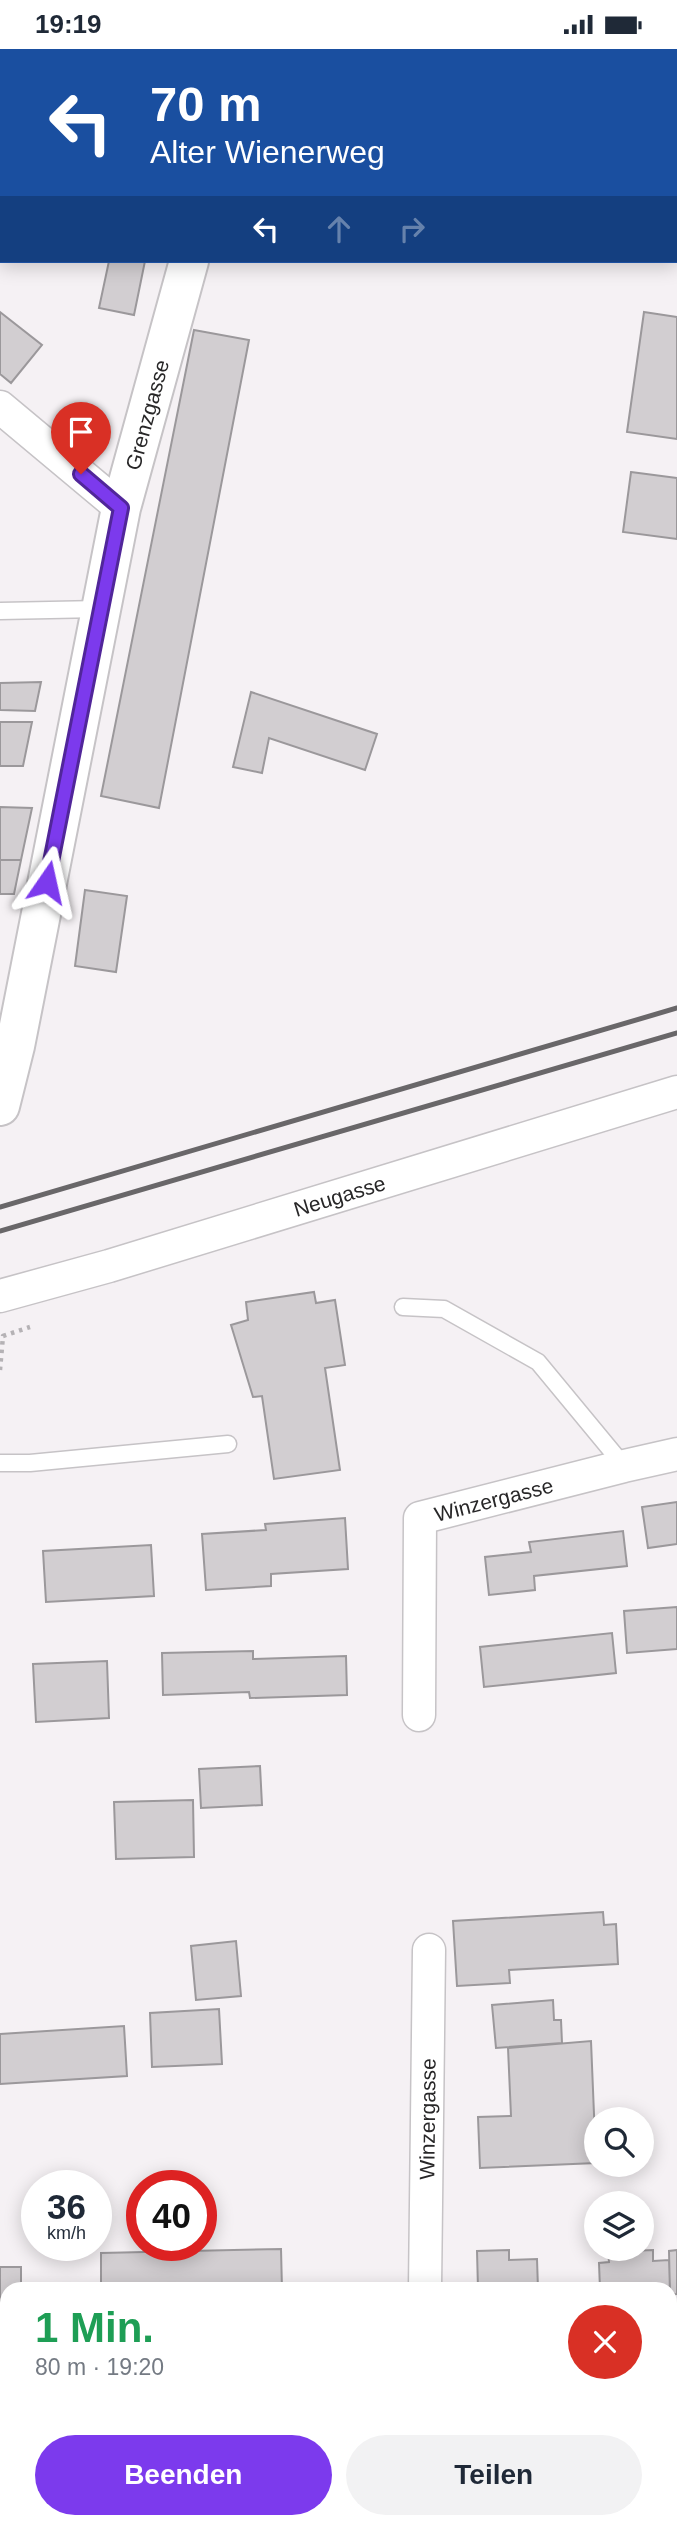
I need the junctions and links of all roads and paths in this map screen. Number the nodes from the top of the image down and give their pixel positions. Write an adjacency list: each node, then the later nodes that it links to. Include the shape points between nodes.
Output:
1 (188, 263): 3 (street, Grenzgasse)
2 (0, 407): 3 (street)
3 (121, 508): 4 (street, Grenzgasse)
4 (100, 609): 5 (lane); 7 (street, Grenzgasse)
5 (0, 611)
6 (677, 1092): 8 (street, Neugasse)
7 (0, 1105)
8 (0, 1296)
9 (403, 1307): 13 (lane, via 444,1309 538,1362)
10 (228, 1444): 12 (lane)
11 (677, 1454): 13 (street, Winzergasse)
12 (0, 1463)
13 (624, 1465): 14 (street, Winzergasse, via 420,1518)
14 (419, 1715)
15 (429, 1950): 16 (street, Winzergasse)
16 (425, 2282)

